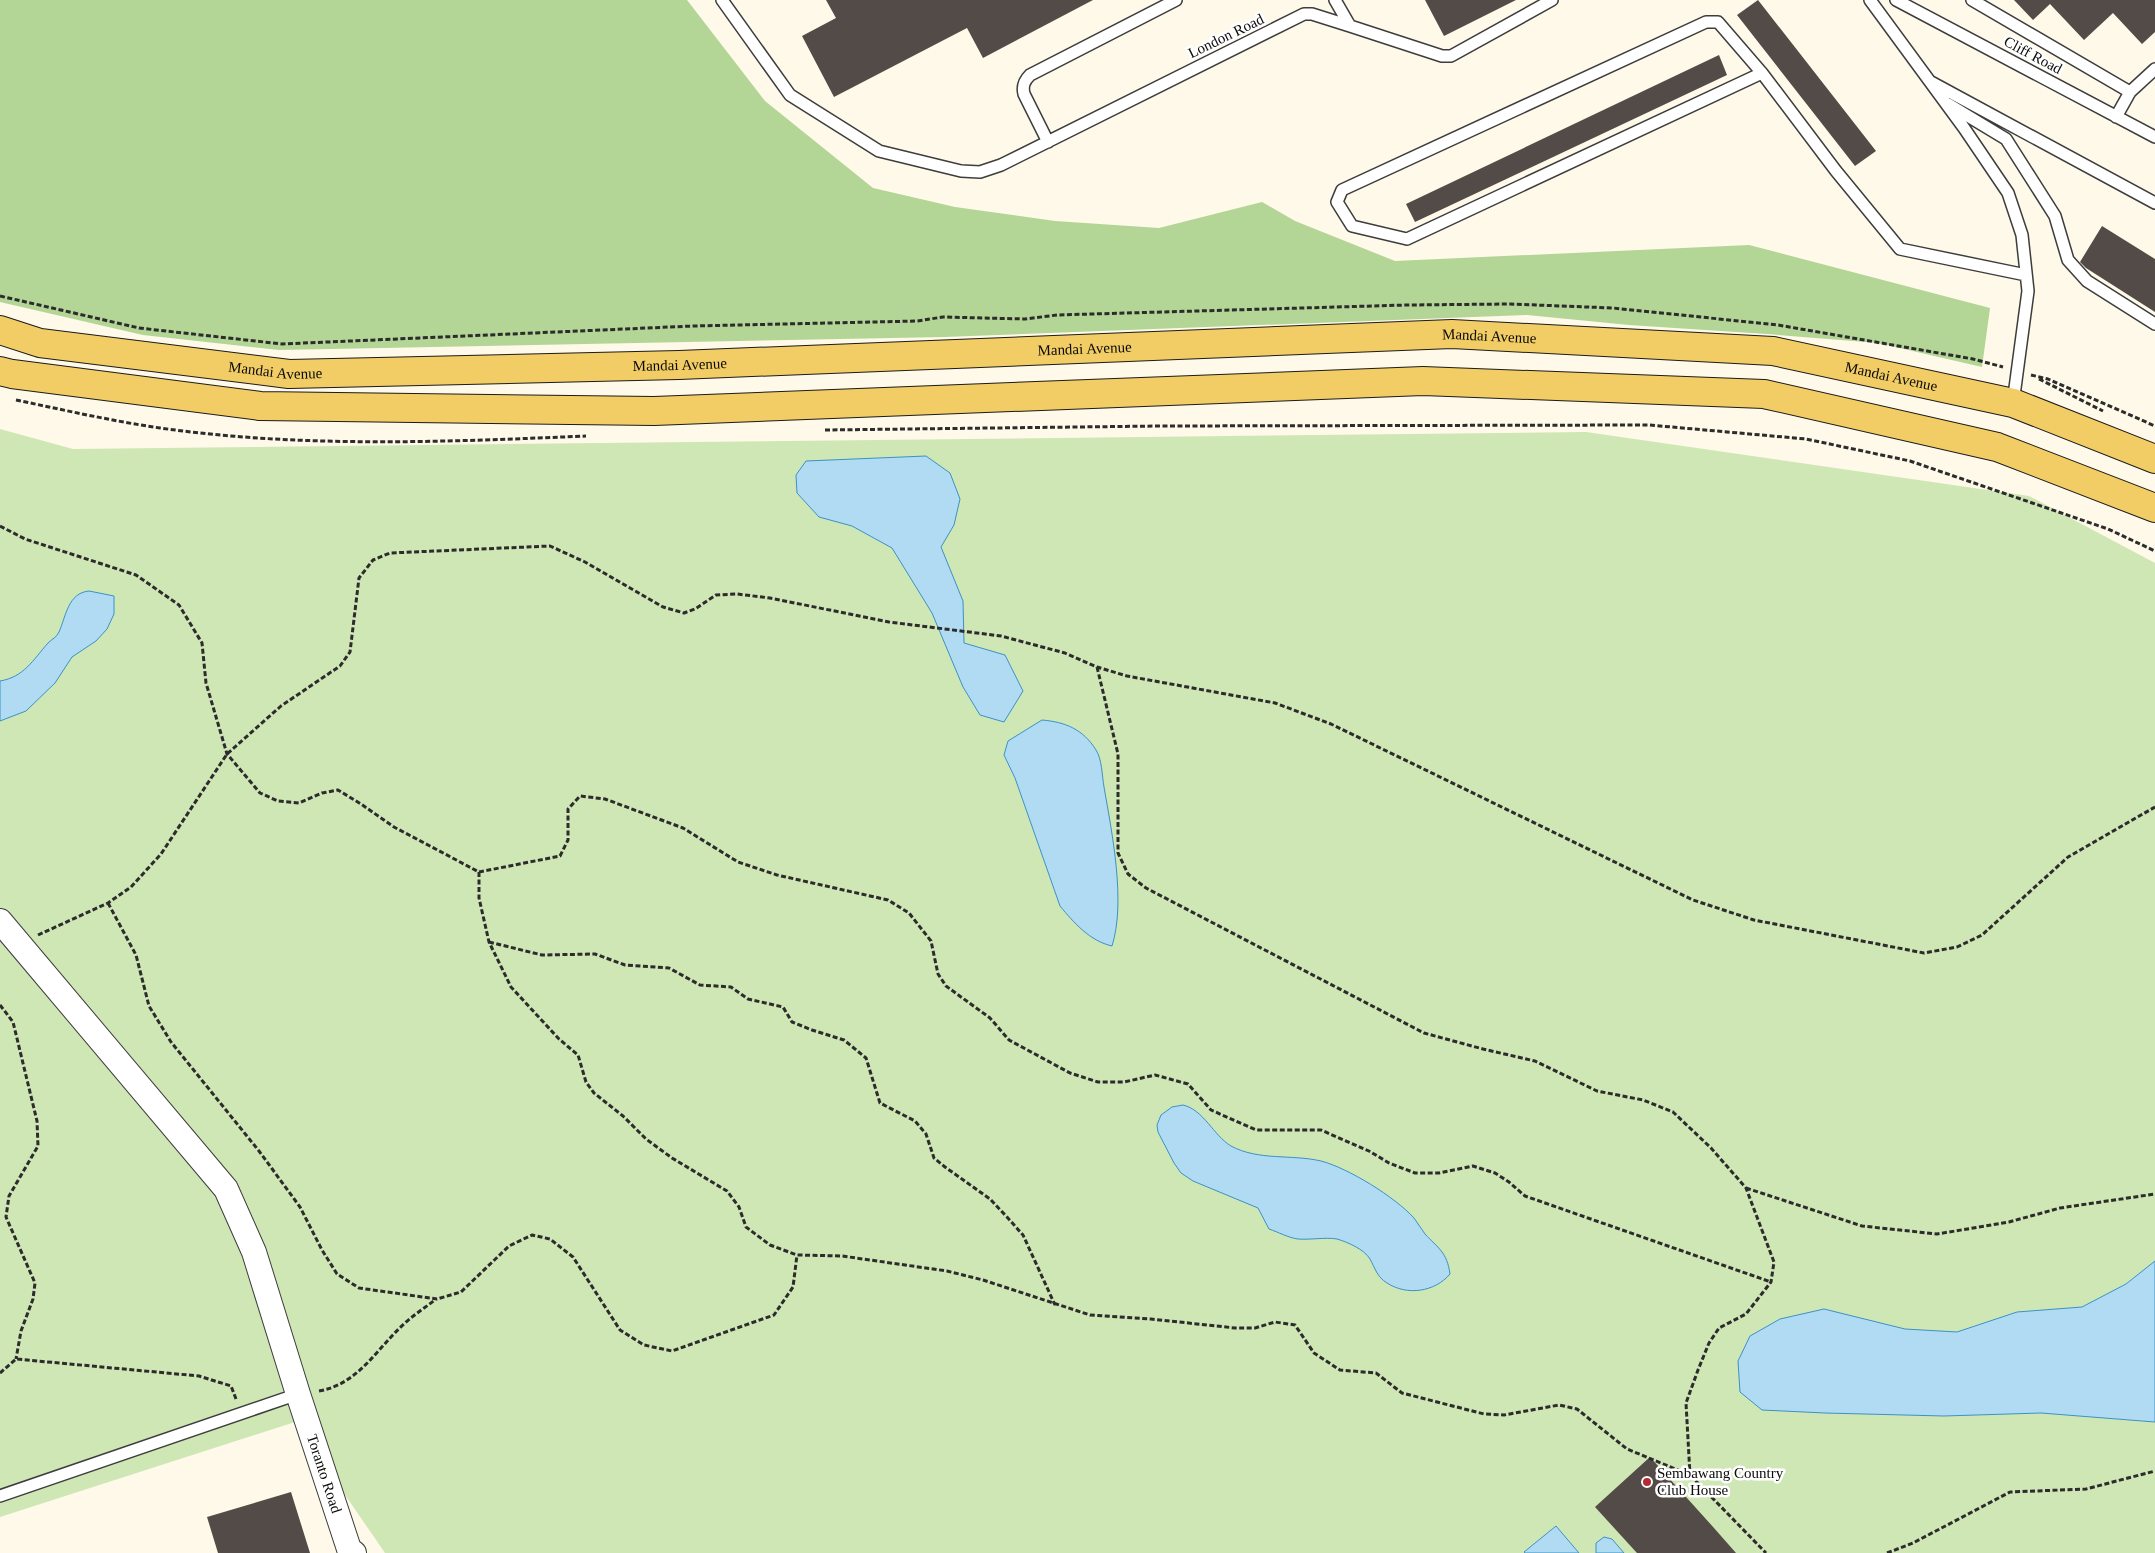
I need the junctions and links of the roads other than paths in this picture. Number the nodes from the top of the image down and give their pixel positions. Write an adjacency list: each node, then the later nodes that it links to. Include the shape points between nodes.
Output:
1 (722, 0): 16 (lane, London Road, via 790,95 879,151 961,171 980,172)
2 (1176, 0): 16 (lane, via 1030,75 1023,85 1024,94)
3 (1336, 0): 8 (lane)
4 (1552, 0): 8 (lane, London Road, via 1451,56 1442,56)
5 (1870, 0): 11 (lane)
6 (1896, 0): 14 (lane, Cliff Road)
7 (1972, 0): 12 (lane)
8 (1350, 26): 16 (lane, London Road, via 1304,14)
9 (2155, 68): 12 (lane)
10 (1762, 73): 10 (lane, via 1407,239 1352,226 1337,202 1342,190 1706,22 1718,22); 18 (lane, via 1900,249)
11 (1928, 80): 13 (lane); 17 (lane)
12 (2130, 92): 14 (lane)
13 (1944, 102): 18 (lane, via 2008,193 2022,236); 19 (lane, via 2006,139 2055,216 2068,260 2087,282)
14 (2116, 117): 15 (lane, Cliff Road)
15 (2155, 137)
16 (1048, 142)
17 (2155, 203)
18 (2026, 275): 22 (lane, via 2028,291)
19 (2155, 324)
20 (0, 330): 22 (main road, Mandai Avenue, via 40,343 289,374 679,365 1452,334 1773,351)
21 (0, 370): 24 (main road, via 260,406 654,411 1423,381 1764,394 1997,447)
22 (2013, 403): 23 (main road, Mandai Avenue)
23 (2155, 459)
24 (2155, 508)
25 (0, 920): 26 (street, Toranto Road, via 226,1189 254,1252)
26 (298, 1394): 27 (lane); 28 (street, Toranto Road)
27 (0, 1496)
28 (351, 1552)

